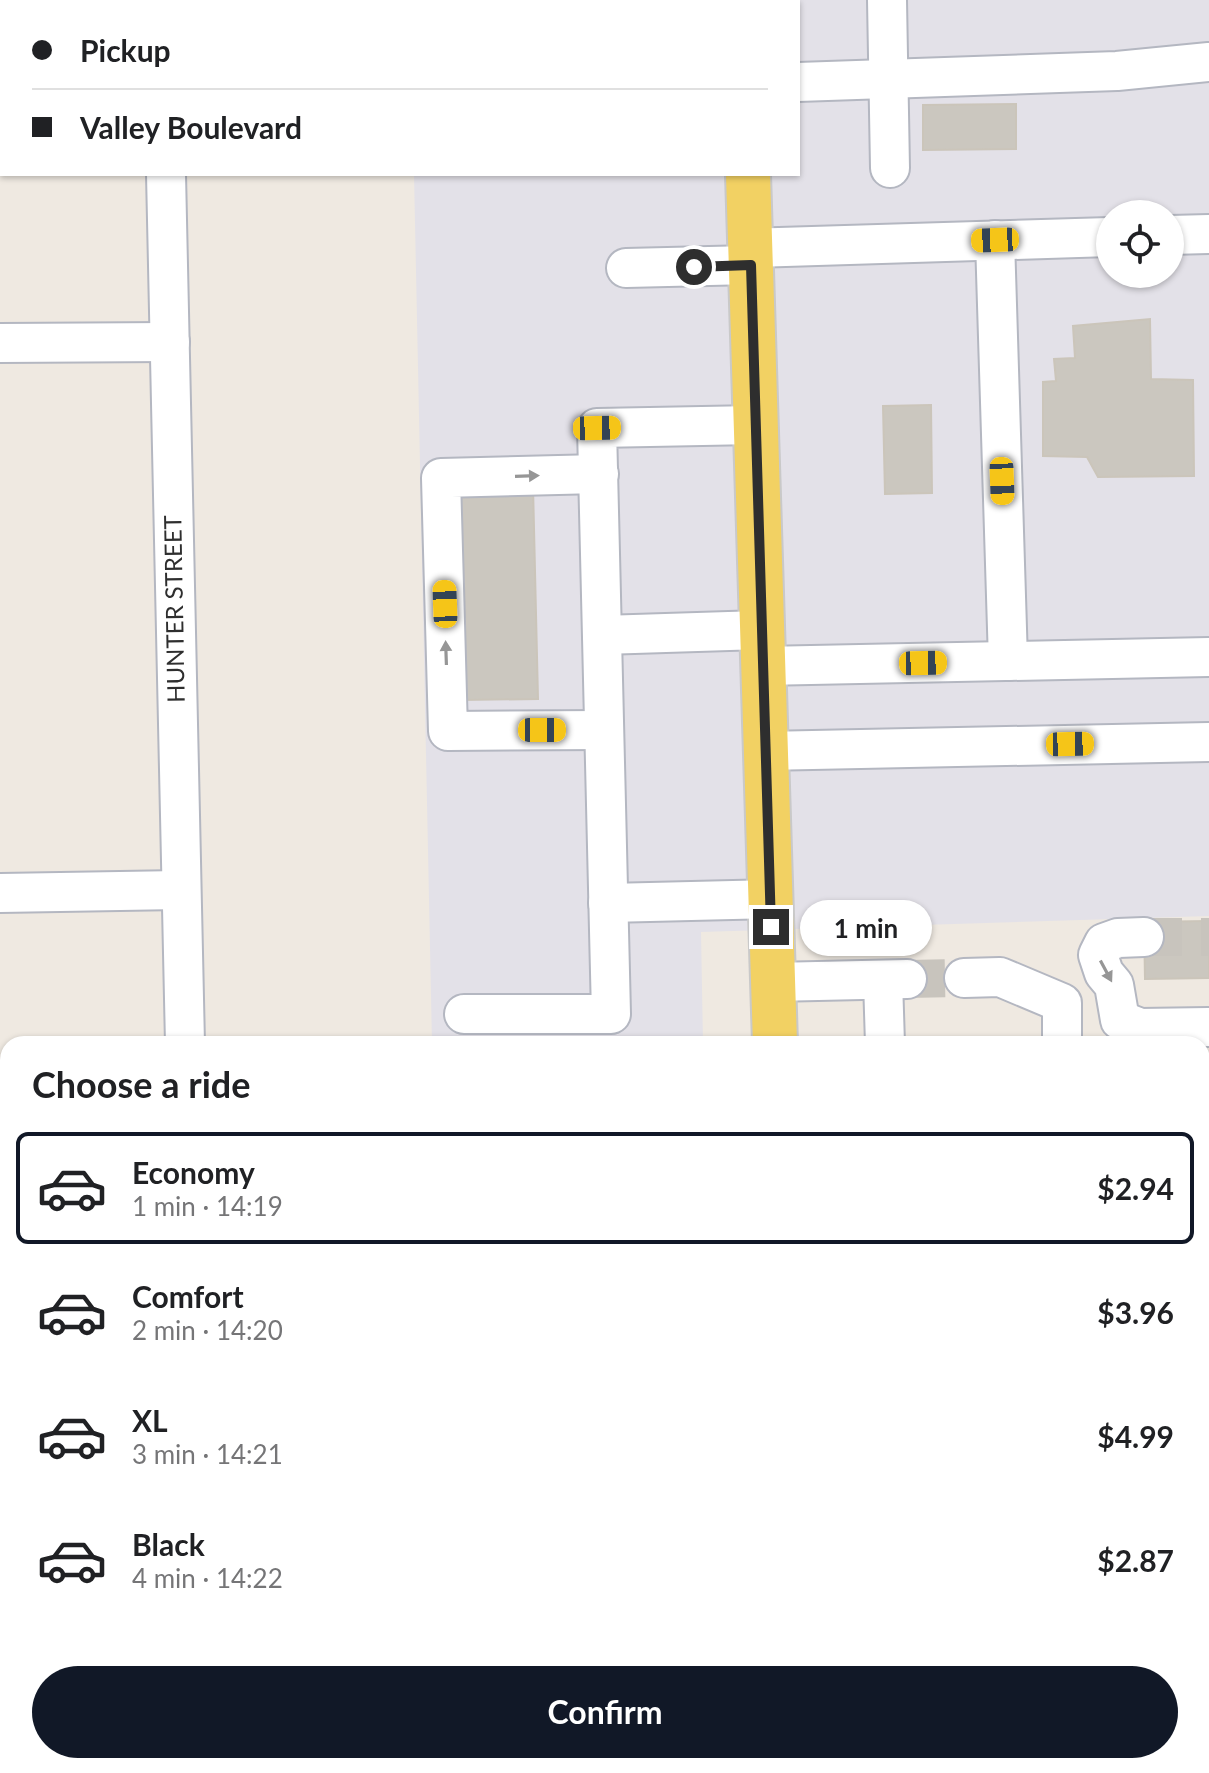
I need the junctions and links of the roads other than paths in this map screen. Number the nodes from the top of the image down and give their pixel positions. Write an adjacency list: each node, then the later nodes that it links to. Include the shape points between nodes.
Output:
1 (887, 0): 3 (street)
2 (1209, 62): 3 (street, via 1117,71)
3 (887, 79): 4 (street); 5 (street)
4 (800, 82)
5 (890, 168)
6 (166, 176): 14 (street, HUNTER STREET)
7 (748, 176): 12 (main road)
8 (1209, 234): 9 (street)
9 (1184, 235)
10 (1096, 237): 11 (street)
11 (995, 240): 12 (street); 21 (street)
12 (750, 257): 13 (street); 16 (main road)
13 (626, 268)
14 (170, 342): 15 (street); 25 (street, HUNTER STREET)
15 (0, 343)
16 (755, 425): 17 (street, via 597,428); 19 (main road)
17 (599, 474): 18 (street); 22 (street, one-way to 17, via 448,731 441,478)
18 (602, 635): 19 (street); 22 (street)
19 (761, 648): 21 (street); 24 (main road)
20 (1209, 657): 21 (street)
21 (1008, 661)
22 (604, 730): 28 (street)
23 (1209, 742): 24 (street)
24 (764, 751): 27 (main road)
25 (180, 890): 26 (street); 34 (street, HUNTER STREET)
26 (0, 893)
27 (770, 899): 28 (street); 31 (main road)
28 (608, 903): 32 (street, via 611,1014)
29 (1144, 937): 33 (street, one-way to 33, via 1104,943 1098,955 1114,985 1120,1020 1140,1028)
30 (964, 978): 37 (street, via 1000,977 1062,1003)
31 (773, 982): 35 (main road); 36 (street, via 895,980)
32 (464, 1014)
33 (1209, 1027)
34 (185, 1036)
35 (775, 1036)
36 (886, 1036)
37 (1062, 1036)

